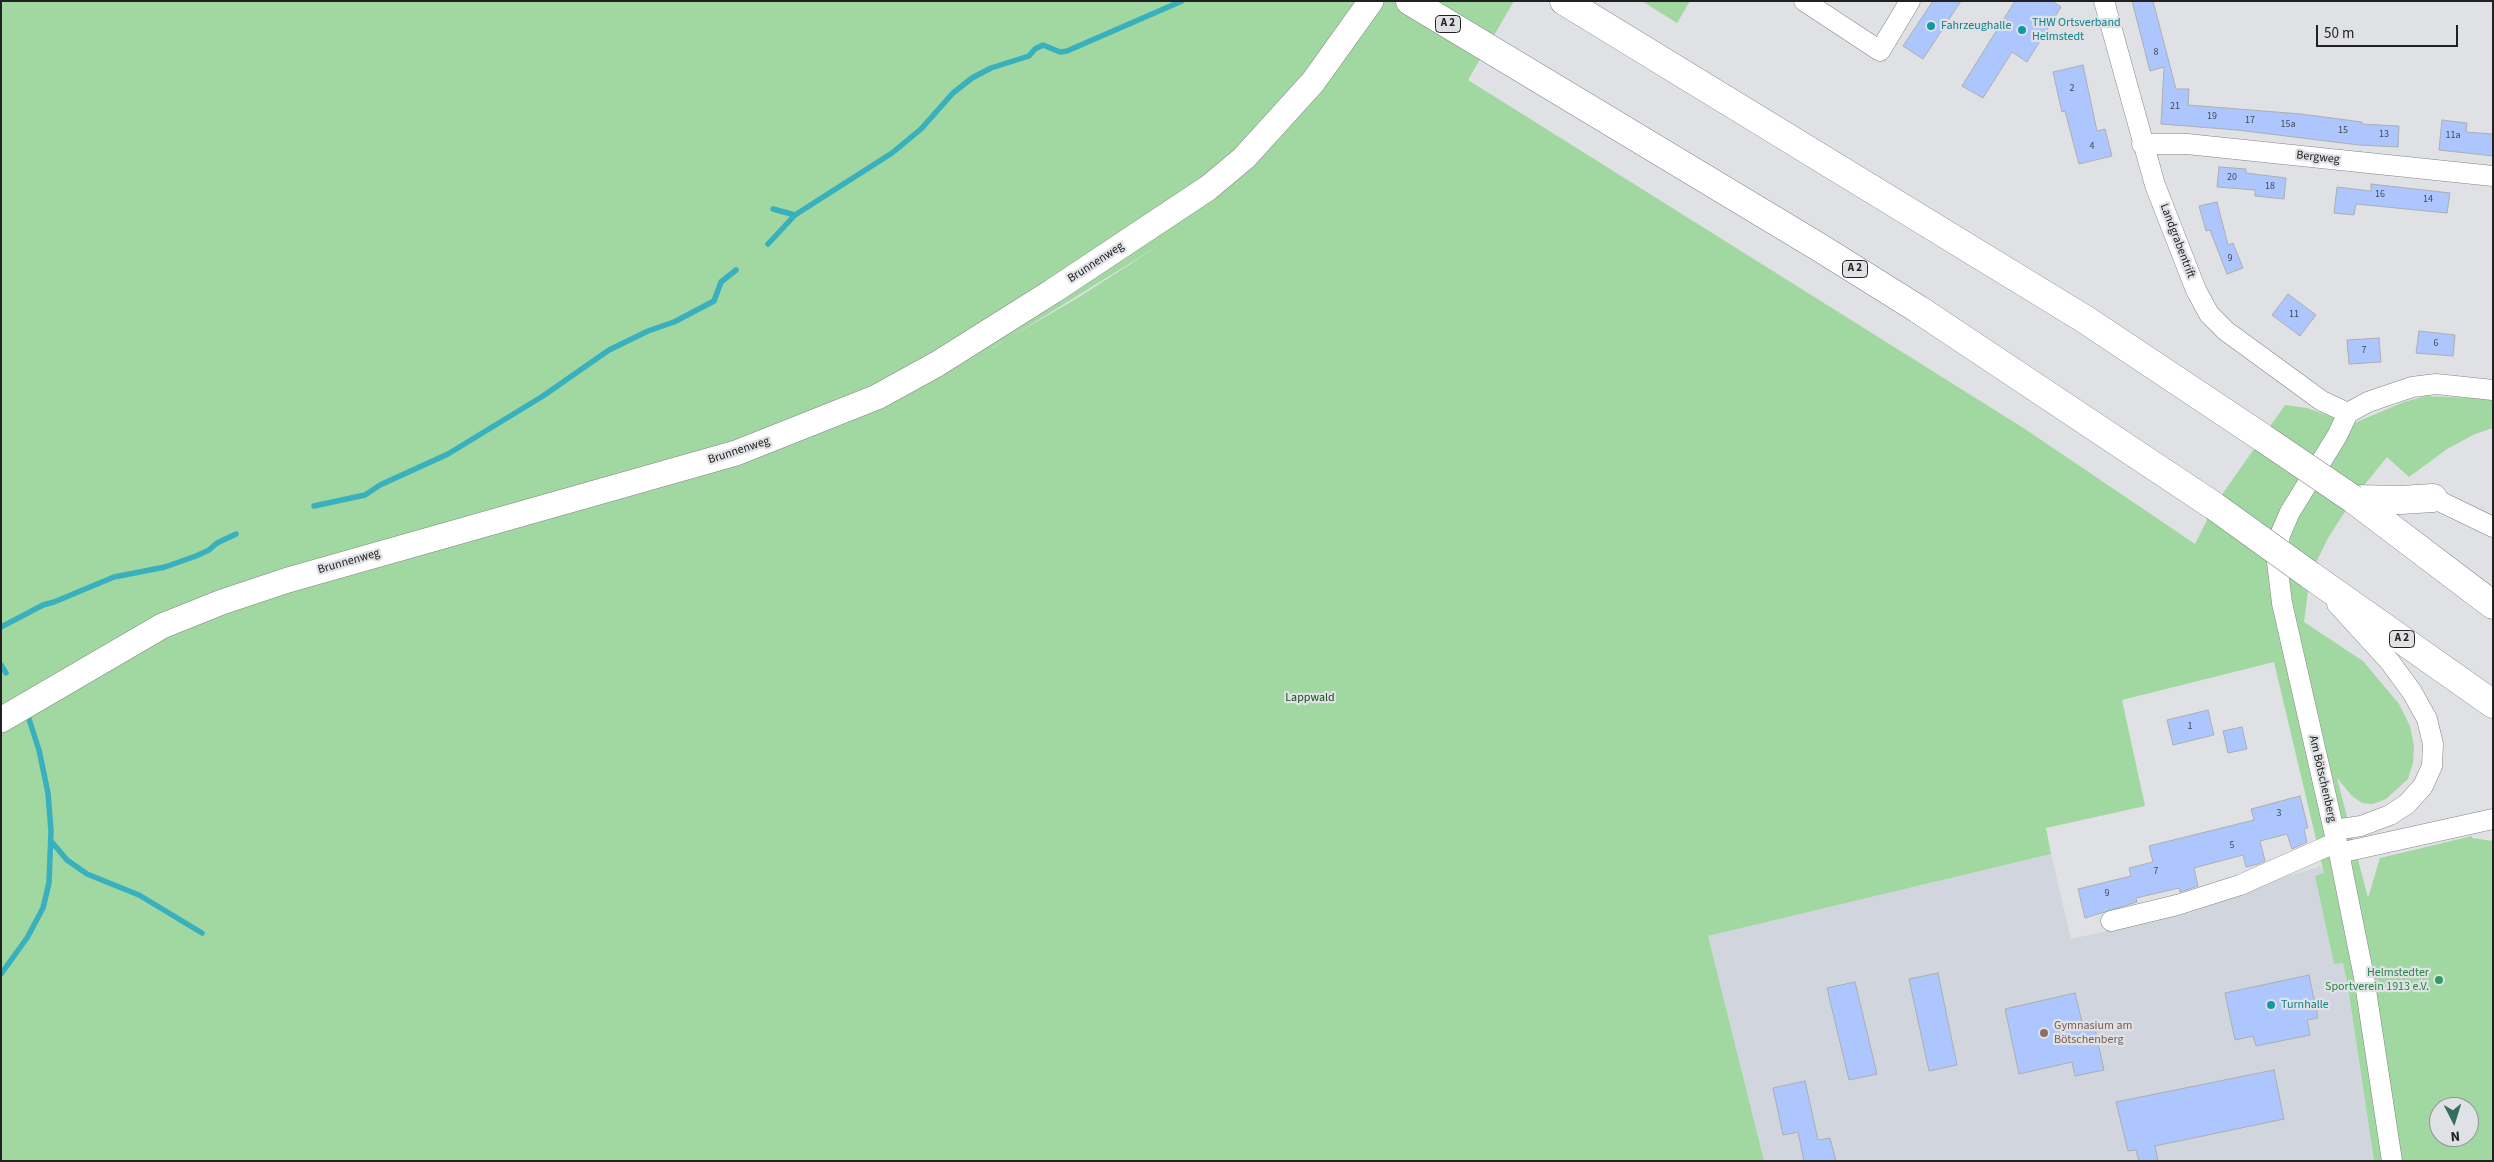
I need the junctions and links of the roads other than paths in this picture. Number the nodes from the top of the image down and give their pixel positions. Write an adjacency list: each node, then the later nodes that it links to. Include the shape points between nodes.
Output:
1 (1371, 1): 17 (main road, Brunnenweg, via 1313,82 1244,158 1208,188 1053,291 937,364 877,397 736,453 288,580 222,602 162,626)
2 (1410, 1): 14 (highway, A 2, bridge, via 1910,304 2214,506)
3 (1564, 1): 12 (highway, bridge, via 2086,320)
4 (1804, 1): 5 (street, via 1880,51)
5 (1910, 1)
6 (2104, 1): 7 (street, Landgrabentrift)
7 (2142, 144): 8 (street, Bergweg, via 2187,144); 10 (street, Landgrabentrift, via 2184,262 2209,314 2226,331 2322,401)
8 (2493, 176)
9 (2493, 390): 10 (street, via 2436,384 2412,386)
10 (2348, 413): 19 (street, Am Bötschenberg, via 2290,512 2280,534 2277,562 2282,603)
11 (2433, 498): 12 (highway); 13 (street)
12 (2353, 499): 15 (highway)
13 (2493, 527)
14 (2310, 575): 16 (highway, A 2); 19 (street, via 2390,662 2412,692 2427,719 2433,744 2432,766 2423,786 2407,804)
15 (2493, 605)
16 (2493, 704)
17 (1, 720)
18 (2493, 819): 19 (street)
19 (2337, 841): 20 (street, via 2240,885); 21 (street, Am Bötschenberg, via 2364,977)
20 (2111, 921)
21 (2392, 1161)

